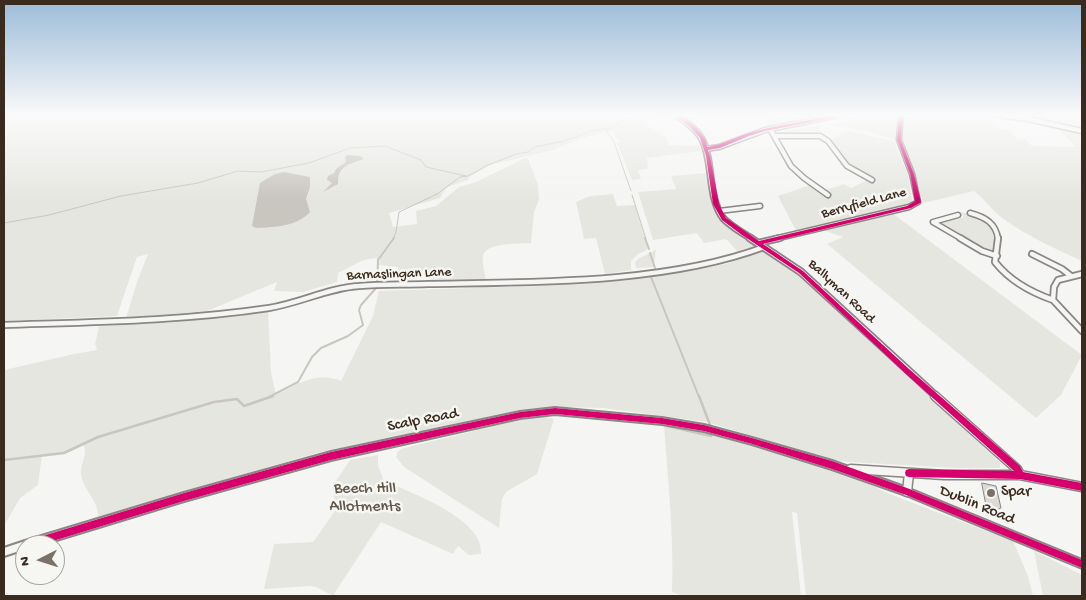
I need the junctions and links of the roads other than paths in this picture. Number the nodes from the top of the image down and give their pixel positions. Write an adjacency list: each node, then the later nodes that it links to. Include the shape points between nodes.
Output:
1 (703, 143): 6 (street)
2 (729, 143): 6 (street)
3 (780, 143): 8 (street, via 791,166)
4 (830, 143): 7 (street, via 847,166)
5 (900, 143): 13 (street, Berryfield Lane, via 918,202)
6 (706, 149): 10 (street)
7 (872, 180)
8 (828, 195)
9 (760, 206): 10 (street)
10 (719, 211): 13 (street, Ballyman Road, via 733,226)
11 (970, 213): 15 (street, via 988,219 998,232)
12 (958, 215): 15 (street, via 933,222 982,251)
13 (761, 245): 19 (street, Barnaslingan Lane, via 739,258 652,272 573,280 337,289 280,306 218,314 115,322); 23 (street, Ballyman Road, via 802,272)
14 (1032, 254): 17 (street)
15 (997, 256): 18 (street, via 995,262 1012,280)
16 (1082, 274): 17 (street)
17 (1071, 276): 18 (street, via 1058,280)
18 (1053, 300): 20 (street)
19 (4, 325)
20 (1082, 331)
21 (832, 465): 22 (street, via 862,471); 25 (main road, Dublin Road); 26 (main road, Scalp Road, via 704,428 606,414 541,412 331,456)
22 (909, 473): 23 (street); 25 (street)
23 (1020, 475): 24 (street)
24 (1082, 487)
25 (907, 492): 27 (main road, Dublin Road)
26 (59, 535)
27 (1082, 564)

